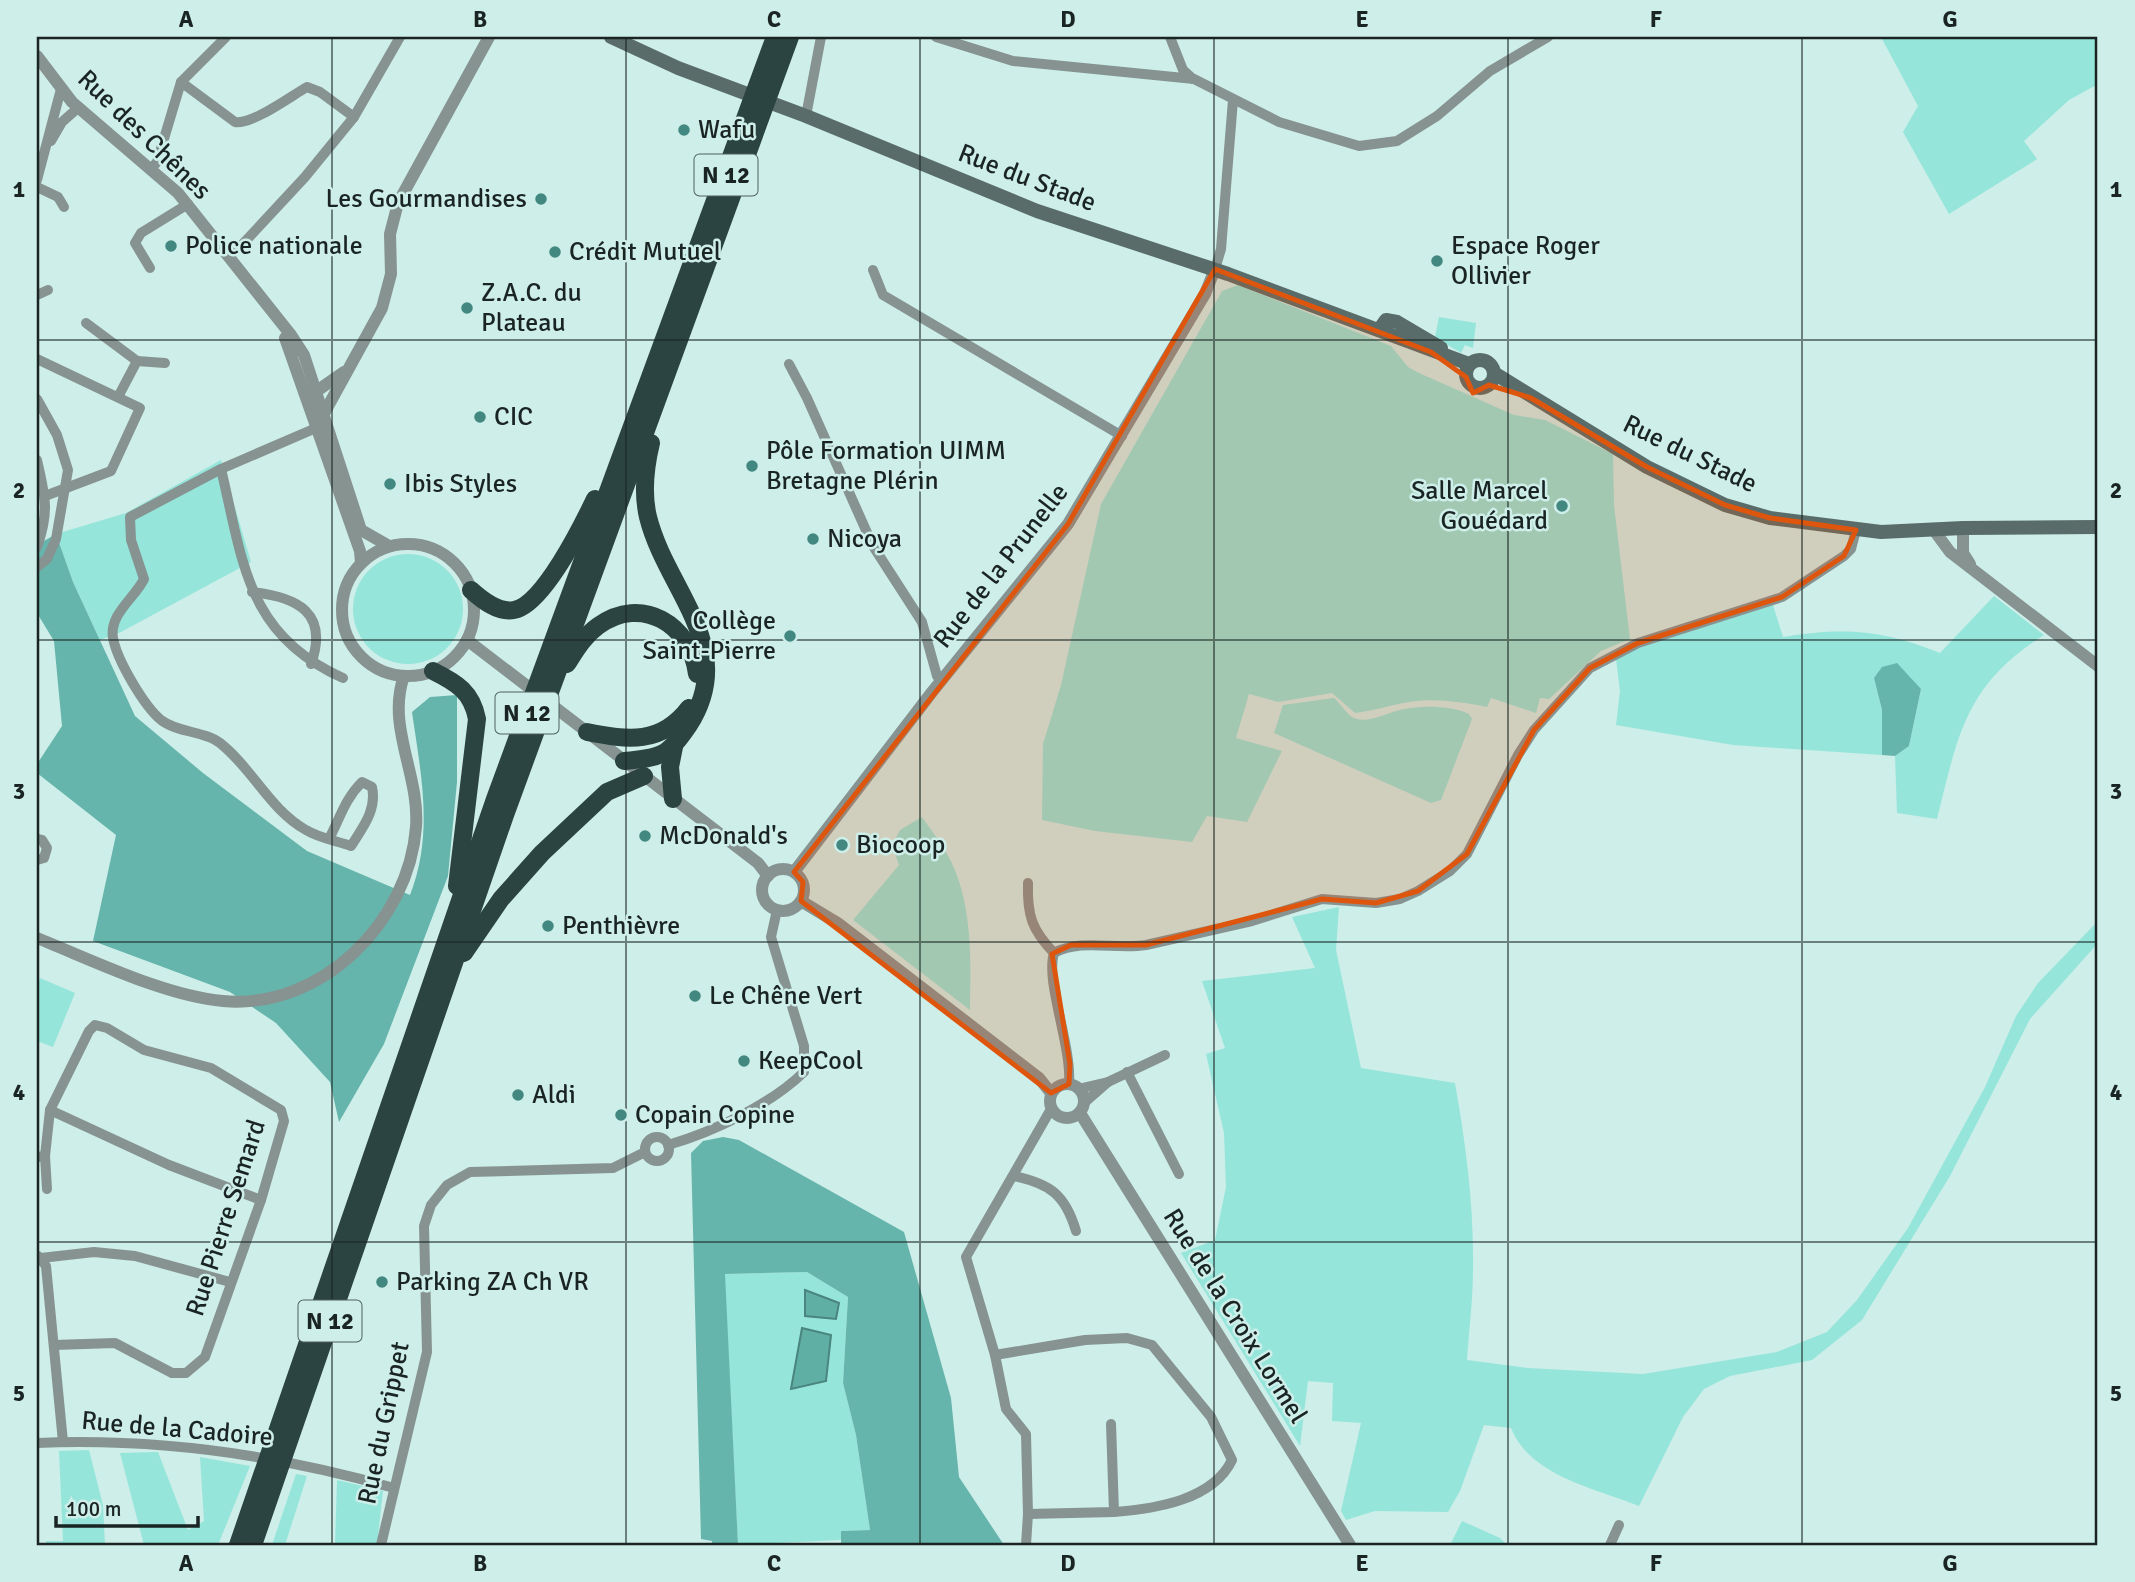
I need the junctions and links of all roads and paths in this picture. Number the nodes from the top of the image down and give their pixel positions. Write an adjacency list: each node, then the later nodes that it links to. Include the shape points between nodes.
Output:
1 (226, 37): 13 (street)
2 (400, 37): 18 (street)
3 (489, 37): 39 (street, via 398,203 390,234 391,274 382,309)
4 (611, 37): 17 (main road, Rue du Stade, via 678,68)
5 (775, 37): 51 (highway, N 12)
6 (790, 37): 42 (highway, N 12)
7 (821, 37): 17 (street)
8 (936, 37): 12 (street, via 1013,61)
9 (1170, 37): 12 (street, via 1183,70)
10 (1548, 37): 15 (street, via 1490,71 1437,116 1397,141 1359,146 1279,122)
11 (37, 56): 14 (street, Rue des Chênes)
12 (1194, 79): 15 (street)
13 (181, 82): 18 (street, via 235,122 241,123 307,87); 20 (street)
14 (61, 89): 16 (street, Rue des Chênes); 19 (street)
15 (1233, 100): 27 (street)
16 (79, 107): 19 (street, via 62,122); 20 (street, Rue des Chênes)
17 (803, 115): 27 (main road, Rue du Stade, via 1037,211)
18 (354, 117): 25 (street, via 305,177 240,247)
19 (46, 149): 21 (street)
20 (151, 169): 23 (street, Rue des Chênes)
21 (37, 180)
22 (37, 187): 24 (street, via 58,197)
23 (188, 204): 25 (street, Rue des Chênes); 26 (street, via 141,233 135,243)
24 (64, 206)
25 (227, 254): 31 (street, Rue des Chênes)
26 (150, 268)
27 (1215, 269): 33 (main road, Rue du Stade); 49 (street, Rue de la Prunelle)
28 (873, 270): 49 (street, via 883,295)
29 (48, 290): 30 (street)
30 (37, 295)
31 (273, 312): 44 (street, Rue des Chênes); 44 (street, Rue des Chênes, via 303,355)
32 (86, 323): 37 (street)
33 (1382, 325): 34 (main road, Rue du Stade); 35 (main road, via 1408,328)
34 (1431, 352): 35 (main road, Rue du Stade); 41 (main road, Rue du Stade)
35 (1453, 358): 41 (main road, Rue du Stade)
36 (37, 359): 45 (street)
37 (136, 361): 38 (street); 45 (street)
38 (165, 363)
39 (351, 363): 44 (street, via 338,378); 47 (street)
40 (789, 364): 74 (street, via 873,546 922,622)
41 (1468, 371): 43 (main road, Rue du Stade, via 1475,387); 43 (main road, Rue du Stade, via 1482,360 1490,364)
42 (668, 372): 73 (highway, N 12); 76 (highway, via 646,467 645,503 655,537 701,635 707,668 703,698)
43 (1491, 379): 59 (main road, Rue du Stade, via 1647,467 1725,505 1770,518)
44 (311, 394): 47 (street, Rue des Chênes); 48 (street, Rue des Chênes)
45 (118, 397): 54 (street, via 140,408 114,467)
46 (37, 399): 54 (street, via 63,449 68,470)
47 (324, 415): 48 (street); 53 (street, Rue des Chênes)
48 (316, 428): 52 (street); 53 (street, via 323,431); 62 (street, Rue des Chênes)
49 (1122, 436): 74 (street, Rue de la Prunelle, via 1068,524)
50 (37, 460): 55 (street)
51 (618, 464): 65 (highway, via 543,588 527,605 502,609); 90 (highway, N 12)
52 (222, 469): 66 (street); 81 (street, via 130,516 131,540 144,579 138,593 116,616 113,637 136,688 162,720 217,740 284,814)
53 (345, 484): 60 (street, Rue des Chênes, via 361,530)
54 (65, 488): 55 (street); 63 (street, via 56,539 47,559)
55 (45, 496): 61 (street, via 45,526)
56 (2098, 527): 57 (main road, Rue du Stade)
57 (1963, 528): 58 (main road, Rue du Stade); 64 (street, via 1964,553)
58 (1933, 529): 59 (main road, Rue du Stade); 64 (street, via 1950,552)
59 (1856, 530): 89 (street, via 1844,556 1782,597 1638,643 1590,668 1534,730 1466,854 1450,871 1418,891 1376,903 1322,899 1252,921 1146,945 1071,945)
60 (389, 546): 62 (street); 65 (street, via 412,544 438,551 458,568)
61 (37, 547)
62 (361, 563): 71 (street, via 343,598 347,635 369,663)
63 (37, 567)
64 (1973, 571): 69 (street)
65 (471, 590): 67 (street, via 472,624)
66 (252, 592): 68 (street, via 283,639); 68 (street, via 298,603 309,614 318,643)
67 (467, 640): 70 (street, via 458,653); 75 (street)
68 (311, 664): 72 (street)
69 (2098, 666)
70 (433, 671): 71 (street); 90 (highway, via 460,685 474,702 477,719 460,870 442,932)
71 (404, 676): 88 (street, via 397,701 416,803 414,849 396,902 364,944 336,968 292,991 225,1002 184,995)
72 (342, 678)
73 (553, 680): 75 (highway, via 588,635 619,615 646,614 687,640 698,680 690,706 674,724 654,736 632,740); 90 (highway, N 12)
74 (941, 680): 83 (street, Rue de la Prunelle)
75 (580, 728): 77 (street)
76 (674, 747): 77 (highway, via 654,758); 79 (highway, via 670,767)
77 (624, 761): 78 (street)
78 (644, 776): 79 (street); 90 (highway, via 607,792 542,853)
79 (673, 799): 84 (street, via 758,863)
80 (37, 839): 82 (street, via 47,848 44,858)
81 (329, 839): 81 (street, via 351,846 375,800 372,787 362,782 347,797)
82 (37, 860)
83 (794, 872): 84 (street, via 780,869); 86 (street, via 804,888)
84 (768, 876): 87 (street, via 763,896)
85 (1028, 883): 89 (street, via 1027,908 1040,940)
86 (801, 901): 87 (street); 96 (street, via 1039,1078)
87 (776, 914): 113 (street, Rue du Grippet, via 771,937 804,1046 804,1072 785,1090 694,1138 668,1145 667,1155 659,1160 645,1152 613,1168 470,1172 447,1185 431,1205 424,1226 427,1352)
88 (37, 938)
89 (1054, 953): 95 (street, via 1052,971)
90 (444, 969): 91 (highway, N 12)
91 (417, 1046): 117 (highway, N 12); 118 (highway, N 12)
92 (1166, 1055): 93 (street)
93 (1127, 1072): 94 (street); 101 (street)
94 (1108, 1082): 95 (street); 97 (street)
95 (1074, 1086): 96 (street, via 1059,1086); 97 (street)
96 (1051, 1093): 98 (street)
97 (1082, 1108): 98 (street, via 1065,1119); 121 (street, Rue de la Croix Lormel)
98 (1051, 1109): 102 (street)
99 (50, 1110): 100 (street, Rue Pierre Semard); 104 (street, via 169,1165); 104 (street, Rue Pierre Semard, via 95,1026 144,1050 211,1068 281,1110 284,1121)
100 (41, 1156): 103 (street, Rue Pierre Semard)
101 (1179, 1174)
102 (1014, 1176): 105 (street, via 1044,1182 1072,1216); 109 (street, via 965,1257)
103 (47, 1189)
104 (261, 1200): 107 (street, Rue Pierre Semard)
105 (1076, 1231)
106 (39, 1256): 107 (street, via 94,1252 135,1256); 108 (street, via 46,1266)
107 (230, 1282): 108 (street, Rue Pierre Semard, via 205,1357 186,1373 172,1373 115,1343)
108 (54, 1345): 111 (street)
109 (995, 1355): 114 (street, via 1081,1340 1127,1338 1152,1345 1211,1417 1233,1461 1225,1477 1166,1505); 115 (street, via 1006,1409 1026,1434)
110 (1111, 1424): 114 (street)
111 (62, 1442): 112 (street, Rue de la Cadoire); 113 (street, Rue de la Cadoire, via 228,1451 323,1468)
112 (37, 1443)
113 (394, 1488): 119 (street, Rue du Grippet)
114 (1114, 1512): 115 (street)
115 (1028, 1514): 120 (street)
116 (1619, 1525): 122 (street)
117 (238, 1545)
118 (253, 1545)
119 (381, 1545)
120 (1026, 1545)
121 (1350, 1545)
122 (1610, 1545)

